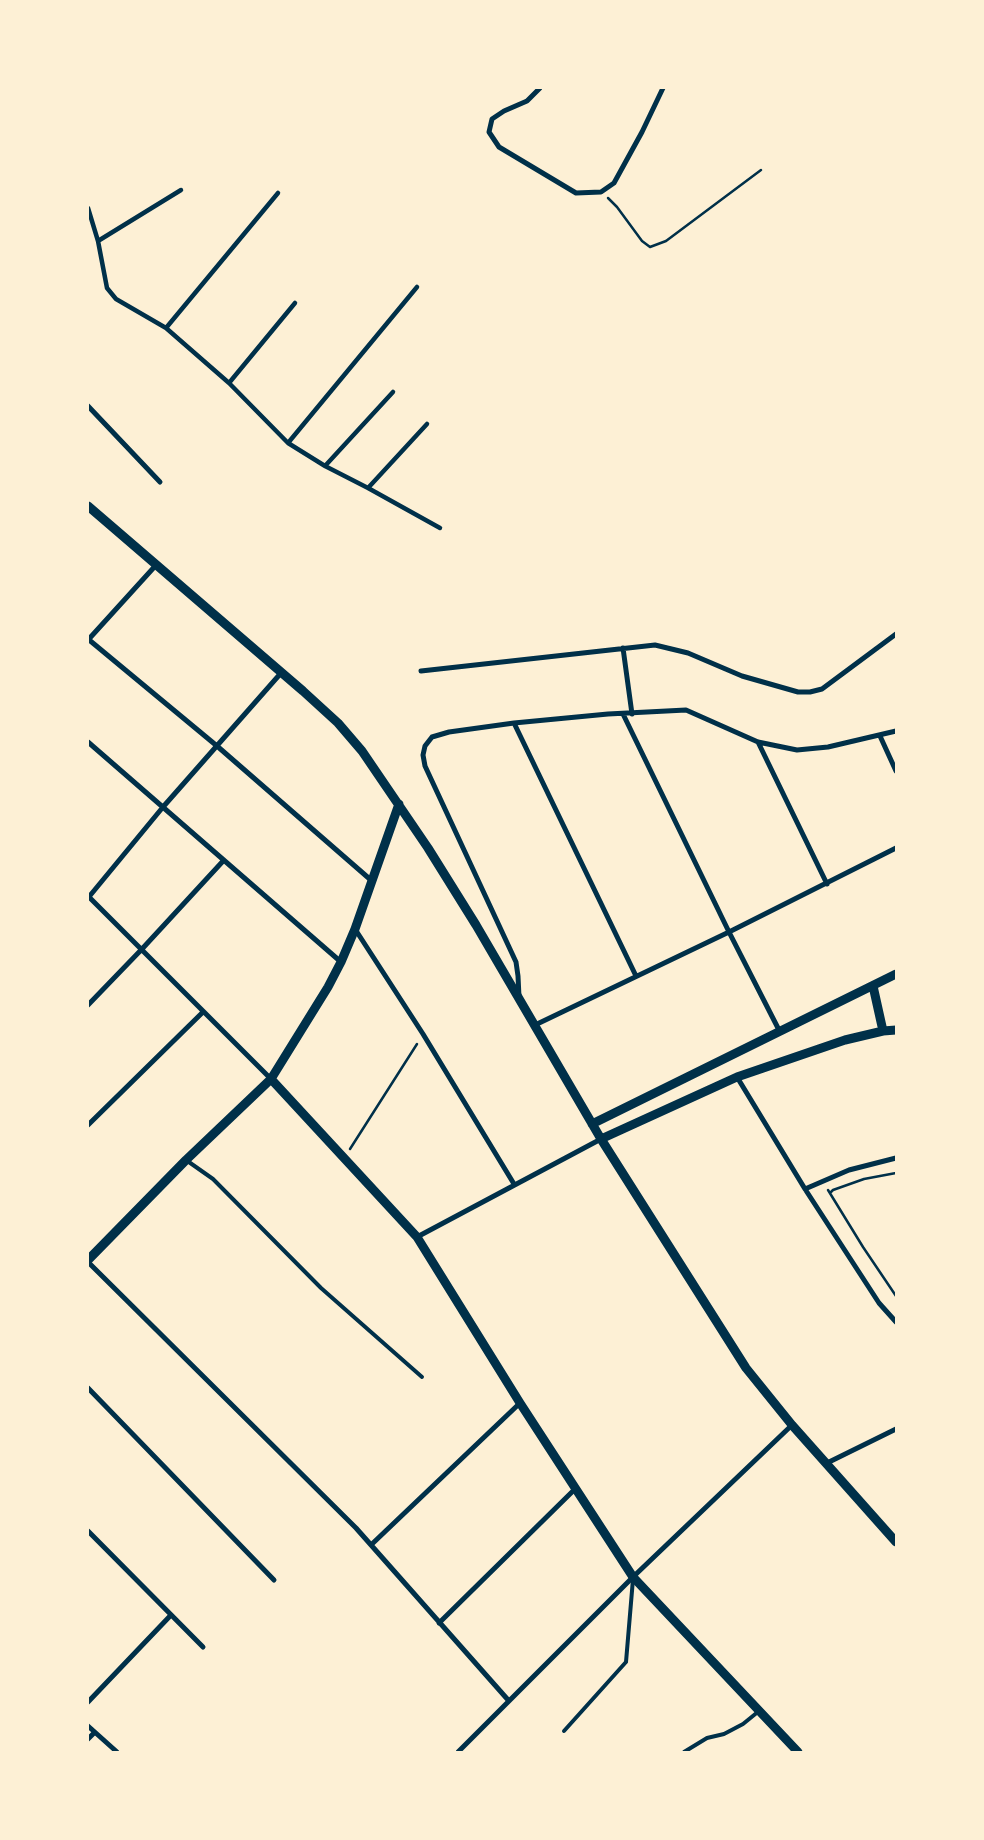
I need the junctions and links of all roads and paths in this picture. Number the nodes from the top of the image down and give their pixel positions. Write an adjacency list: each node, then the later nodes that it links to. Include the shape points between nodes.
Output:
1 (540, 88): 5 (street, via 527,101 492,119 489,132 499,147 576,193)
2 (663, 88): 5 (street, via 614,183)
3 (762, 170): 5 (path, via 666,241 650,247)
4 (181, 190): 8 (street)
5 (601, 192)
6 (278, 193): 11 (street)
7 (88, 208): 8 (street)
8 (98, 242): 11 (street, via 107,288 116,299)
9 (417, 287): 16 (street)
10 (295, 303): 12 (street)
11 (166, 328): 12 (street)
12 (230, 383): 16 (street)
13 (393, 392): 17 (street)
14 (88, 406): 18 (street)
15 (426, 424): 19 (street)
16 (288, 443): 17 (street)
17 (325, 466): 19 (street)
18 (160, 482)
19 (368, 488): 21 (street)
20 (88, 506): 22 (street)
21 (440, 528)
22 (157, 564): 24 (street); 27 (street)
23 (896, 634): 25 (street, via 822,688 798,692 742,676 688,653 655,645)
24 (88, 639): 35 (street)
25 (623, 648): 26 (street); 29 (street)
26 (421, 671)
27 (281, 673): 35 (street); 37 (street, via 350,736)
28 (623, 714): 29 (street); 30 (street); 45 (street)
29 (632, 714): 34 (street, via 686,710)
30 (514, 723): 49 (street); 51 (street, via 432,737 423,755 424,766 516,962)
31 (896, 730): 32 (street)
32 (880, 736): 34 (street, via 797,750); 36 (street)
33 (88, 742): 38 (street)
34 (758, 742): 42 (street)
35 (216, 746): 38 (street); 41 (street)
36 (896, 771)
37 (399, 804): 41 (street); 51 (street)
38 (164, 807): 40 (street); 43 (street)
39 (896, 848): 42 (street)
40 (224, 860): 46 (street); 47 (street)
41 (372, 881): 44 (street)
42 (828, 884): 45 (street)
43 (88, 897): 46 (street)
44 (355, 929): 47 (street); 58 (street)
45 (729, 932): 49 (street); 57 (street)
46 (142, 949): 52 (street); 53 (street)
47 (341, 962): 60 (street)
48 (896, 974): 50 (street)
49 (636, 976): 54 (street)
50 (873, 986): 56 (street); 57 (street)
51 (519, 997): 54 (street)
52 (88, 1005)
53 (203, 1012): 60 (street); 62 (street)
54 (535, 1025): 61 (street)
55 (896, 1030): 56 (street)
56 (883, 1031): 59 (street, via 845,1040)
57 (780, 1032): 61 (street)
58 (423, 1034): 65 (path); 69 (street)
59 (737, 1077): 63 (street); 70 (street)
60 (271, 1079): 65 (street); 66 (street)
61 (592, 1124): 63 (street)
62 (88, 1125)
63 (601, 1139): 69 (street); 79 (street, via 746,1368)
64 (896, 1158): 68 (street, via 850,1170)
65 (344, 1159): 72 (street)
66 (186, 1160): 73 (street); 76 (lane, via 213,1179 321,1288)
67 (896, 1173): 71 (path, via 864,1179)
68 (823, 1182): 70 (street); 71 (path)
69 (514, 1184): 72 (street)
70 (805, 1189): 75 (street)
71 (830, 1193): 74 (path)
72 (417, 1237): 78 (street)
73 (88, 1261): 85 (street)
74 (896, 1296)
75 (896, 1322)
76 (422, 1377)
77 (88, 1388): 87 (street)
78 (520, 1402): 82 (street); 85 (street)
79 (792, 1426): 81 (street); 86 (street)
80 (896, 1429): 81 (street)
81 (826, 1463): 84 (street)
82 (575, 1489): 86 (street); 89 (street)
83 (88, 1532): 88 (street)
84 (896, 1542)
85 (372, 1544): 89 (street)
86 (633, 1577): 91 (street); 93 (street); 95 (lane, via 626,1662)
87 (274, 1580)
88 (171, 1615): 90 (street); 92 (street)
89 (439, 1624): 91 (street)
90 (203, 1647)
91 (509, 1701): 99 (street)
92 (88, 1702)
93 (759, 1710): 100 (lane, via 743,1724 707,1738); 101 (street)
94 (88, 1726): 96 (street)
95 (564, 1731)
96 (94, 1733): 97 (street); 98 (street)
97 (88, 1739)
98 (117, 1752)
99 (458, 1752)
100 (684, 1752)
101 (798, 1752)

